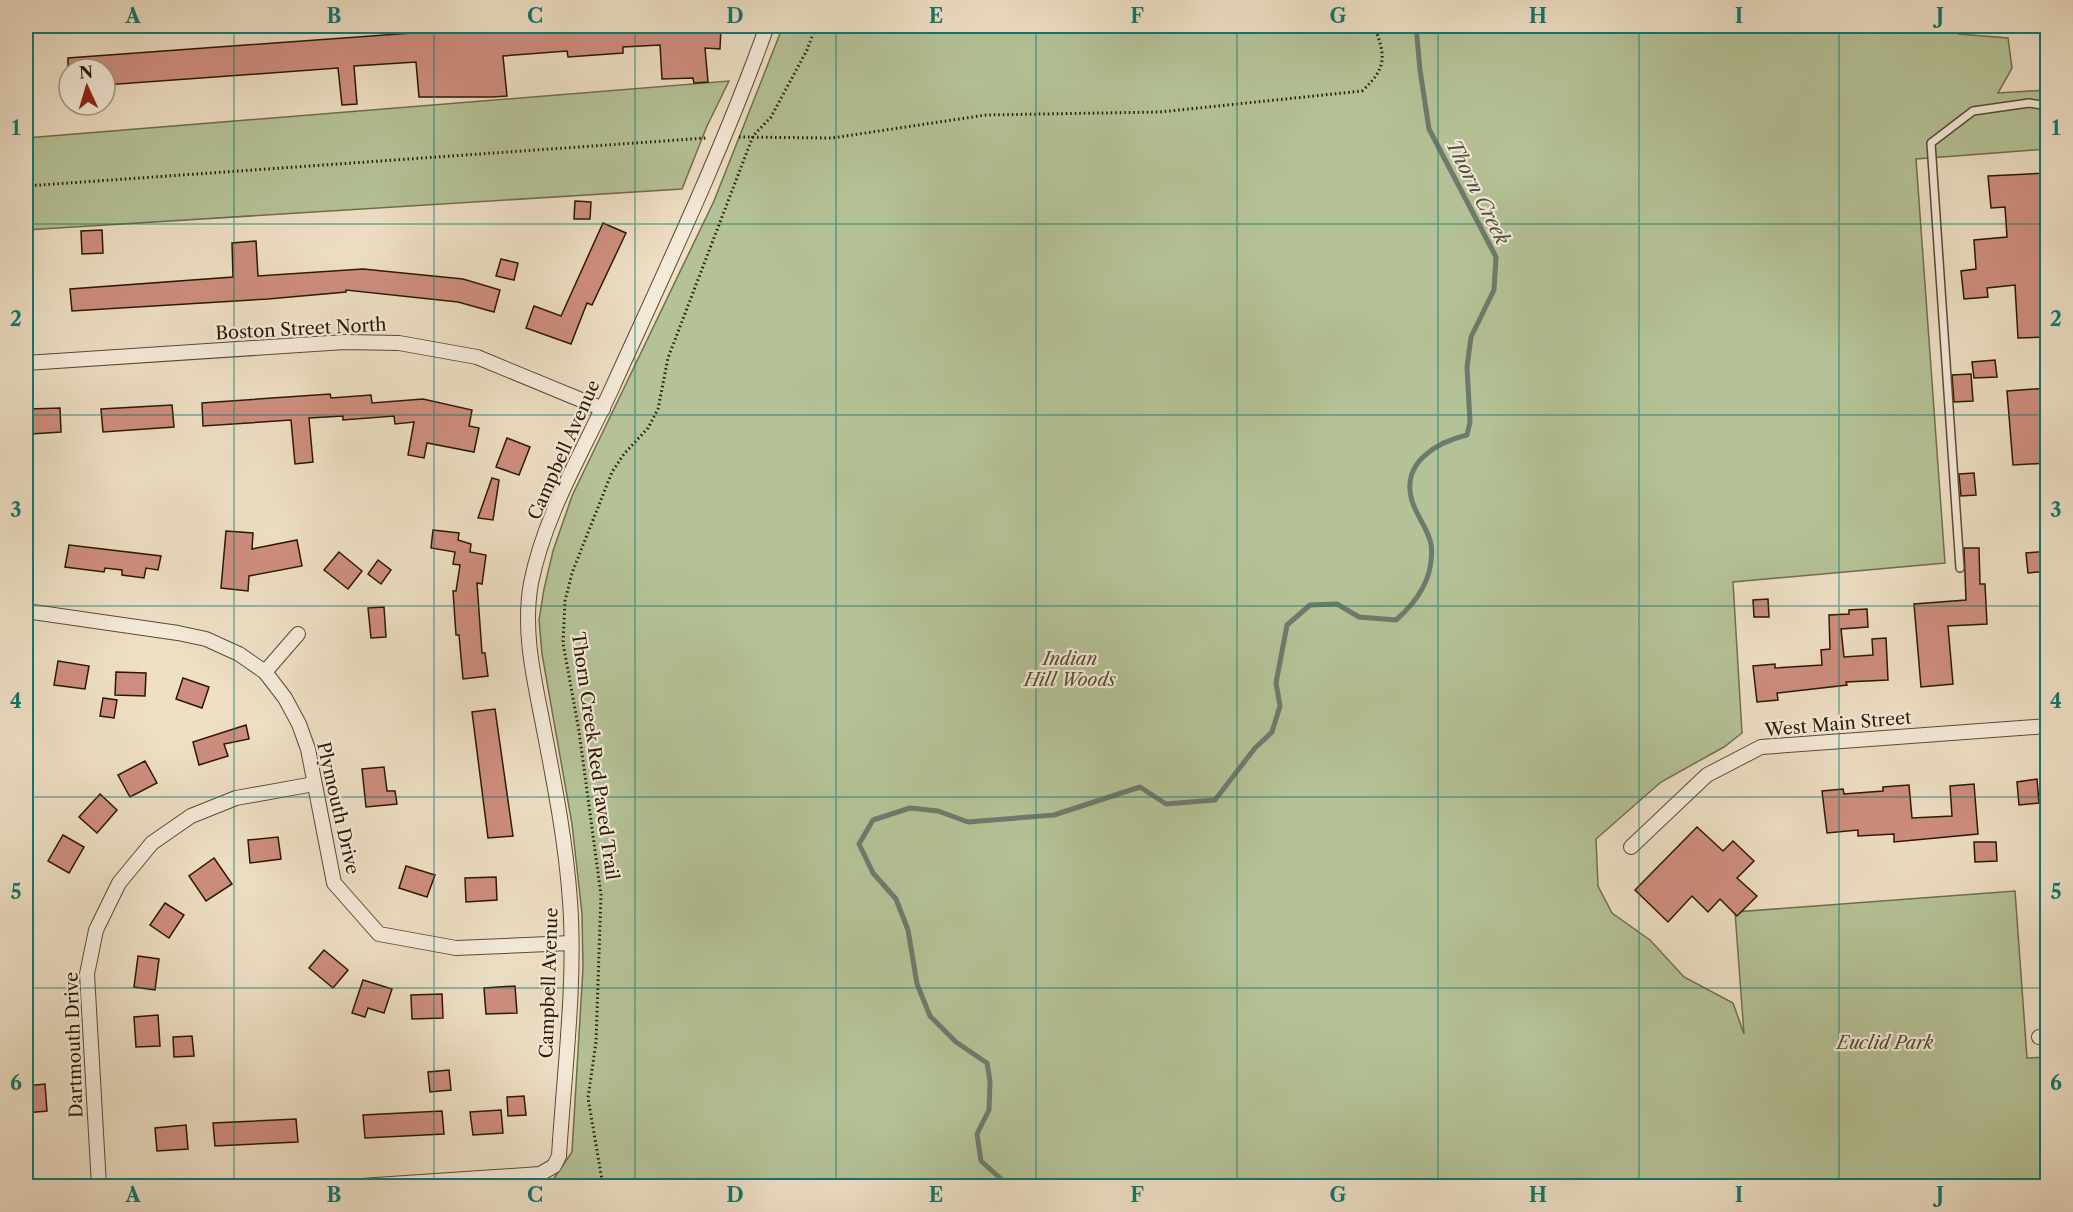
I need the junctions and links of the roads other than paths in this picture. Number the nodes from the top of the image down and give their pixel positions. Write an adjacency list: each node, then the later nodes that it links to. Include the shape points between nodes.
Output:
1 (767, 26): 6 (street, Campbell Avenue, via 698,201)
2 (1574, 26): 3 (lane)
3 (1583, 26)
4 (2048, 106): 7 (lane, via 2029,103 1973,111 1931,143)
5 (26, 363): 6 (street, Boston Street North, via 345,342 399,343 477,357)
6 (603, 409): 14 (street, Campbell Avenue, via 557,502 531,583 527,621 561,818)
7 (1960, 568)
8 (26, 611): 10 (street, Plymouth Drive, via 206,639 239,654)
9 (298, 634): 10 (street)
10 (265, 672): 12 (street, Plymouth Drive, via 299,724)
11 (2048, 726): 13 (street, West Main Street, via 1761,747 1707,775)
12 (314, 784): 14 (street, Plymouth Drive, via 334,883 379,934 456,948); 15 (street, Dartmouth Drive, via 236,798 191,816 152,843 119,883 96,930 87,974)
13 (1631, 848)
14 (571, 943): 16 (street, Campbell Avenue, via 559,1156 554,1166 540,1174)
15 (99, 1186)
16 (361, 1186)

